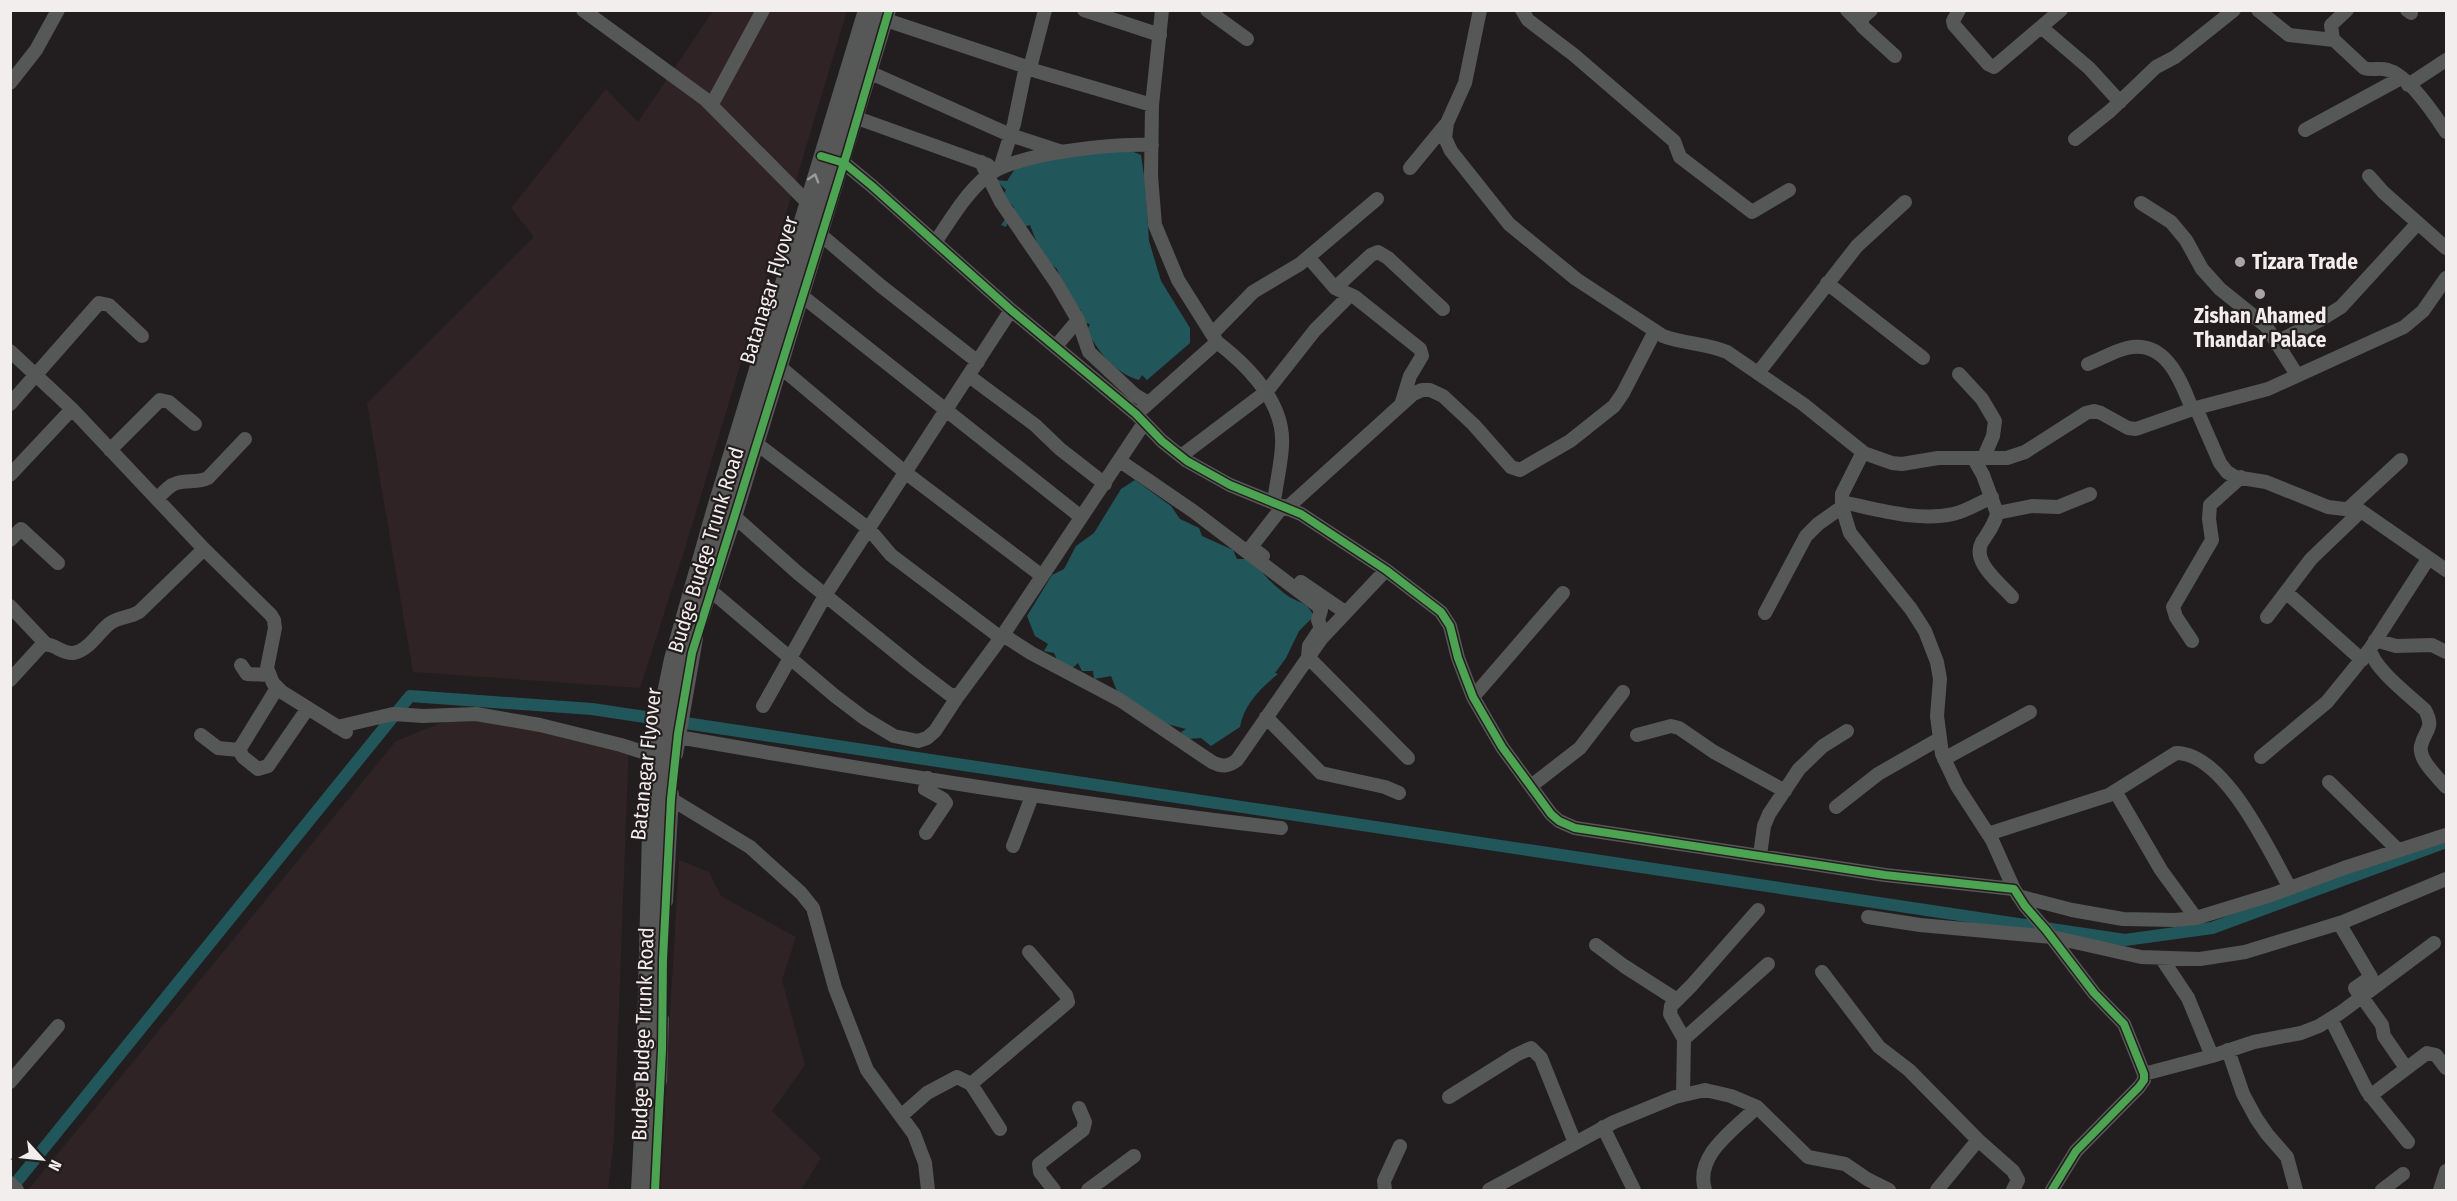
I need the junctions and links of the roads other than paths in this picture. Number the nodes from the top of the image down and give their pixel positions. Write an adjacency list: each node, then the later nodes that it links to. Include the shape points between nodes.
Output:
1 (58, 10): 29 (street, via 36,50)
2 (583, 10): 31 (street)
3 (763, 10): 31 (street)
4 (865, 10): 41 (street, Budge Budge Trunk Road)
5 (1045, 10): 26 (street)
6 (1084, 10): 21 (street)
7 (1162, 10): 21 (street)
8 (1207, 10): 22 (street)
9 (1480, 10): 34 (street, via 1465,83)
10 (1522, 10): 46 (street, via 1528,20 1674,141 1680,157 1752,212)
11 (1847, 10): 19 (street)
12 (1870, 10): 19 (street)
13 (1959, 10): 20 (street, via 1954,25 1991,67)
14 (2061, 10): 20 (street)
15 (2234, 10): 30 (street, via 2156,68)
16 (2258, 10): 23 (street, via 2289,35)
17 (2347, 10): 23 (street, via 2331,25)
18 (884, 14): 26 (street); 27 (street, Budge Budge Trunk Road); 219 (main road, Batanagar Flyover, via 708,567 674,698 660,837)
19 (1860, 22): 24 (street)
20 (2041, 27): 30 (street, via 2089,68)
21 (1160, 35): 32 (street)
22 (1247, 39)
23 (2333, 40): 28 (street, via 2364,68 2387,69)
24 (1895, 56)
25 (2446, 60): 28 (street)
26 (1028, 67): 32 (street); 37 (street)
27 (871, 72): 33 (street, Budge Budge Trunk Road); 37 (street)
28 (2404, 81): 35 (street); 36 (street)
29 (10, 83)
30 (2120, 102): 38 (street)
31 (712, 104): 48 (street)
32 (1152, 105): 39 (street)
33 (857, 118): 42 (street, Budge Budge Trunk Road); 44 (street, via 981,162)
34 (1447, 123): 43 (street); 65 (street, via 1445,138 1451,151 1509,224 1576,279)
35 (2305, 130)
36 (2446, 132)
37 (1011, 135): 40 (street); 44 (street)
38 (2075, 139)
39 (1152, 145): 40 (street, via 1112,145); 67 (street, via 1155,225 1178,280)
40 (1064, 153): 44 (street, via 1026,159)
41 (821, 156): 42 (street); 48 (street, Budge Budge Trunk Road, one-way to 41)
42 (844, 163): 51 (street, Budge Budge Trunk Road); 54 (street)
43 (1410, 168)
44 (995, 171): 54 (street, via 977,186); 64 (street, via 1001,202)
45 (2369, 176): 52 (street)
46 (1789, 190)
47 (1377, 199): 56 (street)
48 (807, 202): 51 (street); 152 (street, Budge Budge Trunk Road, via 670,659)
49 (1905, 202): 58 (street, via 1868,234)
50 (2140, 203): 68 (street, via 2171,222 2202,269 2266,326)
51 (830, 208): 53 (street, Budge Budge Trunk Road)
52 (2418, 223): 55 (street); 68 (street, via 2341,307)
53 (821, 235): 61 (street, Budge Budge Trunk Road); 72 (street)
54 (936, 241): 63 (street)
55 (2446, 248)
56 (1308, 258): 59 (street); 67 (street, via 1253,292)
57 (2446, 279): 78 (street, via 2423,311 2404,327)
58 (1827, 283): 71 (street); 75 (street)
59 (1335, 288): 60 (street); 62 (street, via 1378,252)
60 (1350, 295): 80 (street, via 1315,330); 83 (street, via 1422,352)
61 (802, 296): 74 (street, Budge Budge Trunk Road); 85 (street)
62 (1443, 309)
63 (1011, 310): 69 (street); 72 (street)
64 (1078, 320): 69 (street); 81 (street, via 1089,352)
65 (1655, 331): 75 (street, via 1674,340 1716,347); 83 (street, via 1614,406 1570,441 1520,470 1511,467 1474,425 1436,392 1422,390)
66 (142, 336): 76 (street, via 109,305 99,303)
67 (1214, 338): 80 (street); 81 (street)
68 (2277, 342): 78 (street)
69 (1056, 346): 87 (street)
70 (10, 351): 76 (street)
71 (1923, 358)
72 (978, 362): 79 (street)
73 (2088, 364): 86 (street, via 2130,347 2151,350 2170,364)
74 (779, 366): 90 (street, Budge Budge Trunk Road); 97 (street)
75 (1758, 373): 92 (street)
76 (36, 374): 82 (street); 84 (street)
77 (1959, 374): 94 (street, via 1982,399 1995,421 1993,435)
78 (2297, 375): 86 (street, via 2268,388)
79 (969, 376): 85 (street); 100 (street)
80 (1267, 391): 93 (street); 104 (street, via 1282,433)
81 (1148, 403): 87 (street)
82 (10, 404)
83 (1401, 405): 104 (street)
84 (72, 409): 91 (street); 98 (street)
85 (946, 409): 97 (street); 109 (street)
86 (2194, 409): 94 (street, via 2136,429 2101,413 2086,412 2025,452 2007,458); 99 (street, via 2220,463 2227,472)
87 (1140, 418): 93 (street); 95 (street)
88 (195, 424): 91 (street, via 169,402 160,400)
89 (245, 439): 103 (street, via 208,478 178,483)
90 (757, 444): 108 (street, Budge Budge Trunk Road); 111 (street)
91 (111, 450): 103 (street)
92 (1864, 453): 94 (street, via 1902,464 1938,458); 105 (street, via 1842,494)
93 (1181, 456): 104 (street, via 1230,485)
94 (1978, 459): 102 (street)
95 (1120, 460): 100 (street); 134 (street, via 1317,604 1321,628 1309,646)
96 (2401, 460): 106 (street)
97 (906, 473): 111 (street); 118 (street)
98 (10, 475)
99 (2241, 477): 106 (street, via 2266,482 2328,507); 129 (street, via 2210,505 2212,540 2174,607 2176,618)
100 (1105, 484): 109 (street)
101 (2090, 494): 107 (street, via 2058,507 2032,506)
102 (1992, 497): 105 (street, via 1951,514 1905,514); 107 (street)
103 (157, 499): 113 (street)
104 (1281, 505): 116 (street); 125 (street, via 1251,547)
105 (1842, 505): 126 (street, via 1806,536); 150 (street, via 1850,532 1925,631 1940,680)
106 (2354, 510): 114 (street); 120 (street)
107 (1997, 513): 123 (street, via 1980,545 1979,557)
108 (735, 517): 119 (street, Budge Budge Trunk Road); 122 (street)
109 (1081, 517): 118 (street)
110 (16, 524): 112 (street); 115 (street)
111 (869, 529): 122 (street); 128 (street, via 891,555)
112 (10, 540)
113 (204, 549): 130 (street, via 139,612 110,623 83,650 65,652); 136 (street, via 274,620)
114 (2428, 559): 117 (street); 131 (street)
115 (58, 563)
116 (1386, 570): 125 (street); 141 (street, via 1441,612 1450,626)
117 (2446, 570)
118 (1042, 576): 128 (street)
119 (710, 590): 133 (street); 148 (street, Budge Budge Trunk Road, via 692,653)
120 (2286, 591): 127 (street); 131 (street)
121 (1563, 593): 141 (street)
122 (826, 594): 133 (street); 140 (street, via 949,694)
123 (2012, 597)
124 (10, 606): 130 (street)
125 (1345, 612): 134 (street)
126 (1765, 613)
127 (2267, 617)
128 (1002, 636): 140 (street); 145 (street, via 1120,700 1221,766 1237,760)
129 (2192, 641)
130 (46, 644): 137 (street)
131 (2369, 650): 132 (street, via 2432,645); 153 (street, via 2327,702); 160 (street, via 2378,665 2425,710 2430,726 2421,747 2423,757)
132 (2446, 652)
133 (789, 657): 140 (street, via 864,718 907,740 927,738); 142 (street)
134 (1308, 657): 145 (street); 154 (street)
135 (241, 665): 136 (street, via 247,674)
136 (268, 675): 138 (street)
137 (10, 680)
138 (277, 688): 143 (street); 151 (street)
139 (1623, 692): 159 (street, via 1580,748)
140 (958, 696)
141 (1473, 697): 159 (street, via 1502,747)
142 (763, 706)
143 (308, 708): 151 (street, via 268,766 258,769); 152 (street, via 342,730 393,714 476,714 540,725)
144 (2030, 712): 155 (street)
145 (1266, 717): 163 (street, via 1322,773)
146 (1847, 731): 161 (street, via 1807,760)
147 (201, 735): 151 (street, via 218,748)
148 (678, 735): 156 (street, Budge Budge Trunk Road); 157 (street, via 817,763)
149 (1637, 735): 161 (street, via 1671,726 1679,728)
150 (1939, 739): 155 (street); 166 (street, via 1878,774)
151 (238, 750)
152 (654, 756): 156 (street); 218 (street, Budge Budge Trunk Road)
153 (2261, 757)
154 (1408, 758)
155 (1944, 759): 169 (street)
156 (675, 762): 165 (street, Budge Budge Trunk Road)
157 (928, 778): 164 (street); 168 (street, via 925,789 946,803)
158 (2329, 782): 172 (street)
159 (1531, 786): 173 (street, via 1551,814 1575,828)
160 (2446, 787)
161 (1785, 791): 173 (street, via 1766,820)
162 (2115, 791): 169 (street, via 2095,801); 175 (street, via 2176,753 2199,759 2245,807); 179 (street, via 2161,870)
163 (1399, 793)
164 (1032, 796): 167 (street); 171 (street)
165 (671, 798): 205 (street, via 750,847 813,908 835,988 867,1070); 220 (street, Budge Budge Trunk Road)
166 (1836, 807)
167 (1281, 828)
168 (926, 833)
169 (1989, 834): 176 (street)
170 (2446, 835): 172 (street)
171 (1013, 846)
172 (2398, 850): 175 (street)
173 (1760, 855): 176 (street)
174 (2446, 879): 180 (street)
175 (2290, 888): 179 (street)
176 (2019, 897): 179 (street, via 2112,918); 181 (street)
177 (1758, 910): 189 (street)
178 (1868, 917): 181 (street, via 1920,925)
179 (2196, 918)
180 (2339, 923): 185 (street, via 2245,951 2200,959); 188 (street, via 2370,977 2355,988)
181 (2049, 934): 185 (street); 197 (street, via 2094,993 2124,1024)
182 (2434, 943): 188 (street)
183 (1596, 945): 189 (street)
184 (1029, 952): 199 (street, via 1068,1002)
185 (2162, 959): 194 (street, via 2188,998)
186 (1768, 964): 192 (street)
187 (1822, 972): 208 (street, via 1879,1047 1909,1070)
188 (2362, 997): 190 (street); 195 (street)
189 (1677, 1000): 192 (street, via 1670,1010)
190 (2331, 1019): 193 (street, via 2301,1033); 201 (street)
191 (58, 1026): 198 (street)
192 (1684, 1039): 200 (street)
193 (2228, 1050): 194 (street); 216 (street, via 2256,1118 2288,1156)
194 (2212, 1056): 197 (street)
195 (2406, 1068): 196 (street, via 2430,1052); 201 (street)
196 (2446, 1068)
197 (2144, 1074): 231 (street, via 2139,1087 2076,1151)
198 (10, 1082)
199 (971, 1084): 205 (street, via 953,1078 927,1093); 207 (street)
200 (1683, 1094): 203 (street, via 1705,1090); 206 (street)
201 (2370, 1096): 209 (street)
202 (1449, 1098): 210 (street, via 1531,1048 1540,1058)
203 (1757, 1107): 227 (street, via 1719,1144 1706,1163 1702,1177); 228 (street, via 1808,1156 1845,1164)
204 (1079, 1108): 222 (street, via 1085,1122 1083,1130 1039,1164 1040,1172)
205 (901, 1116): 221 (street, via 914,1134 925,1163)
206 (1603, 1127): 210 (street); 226 (street)
207 (1000, 1129)
208 (1978, 1140): 229 (street); 230 (street, via 2017,1177)
209 (2408, 1142)
210 (1575, 1143): 225 (street)
211 (1400, 1146): 224 (street, via 1384,1181)
212 (1134, 1156): 223 (street)
213 (2446, 1172): 233 (street)
214 (2403, 1173): 232 (street)
215 (10, 1183): 217 (street)
216 (2296, 1190)
217 (16, 1191)
218 (639, 1191)
219 (649, 1191)
220 (656, 1191)
221 (927, 1191)
222 (1054, 1191)
223 (1088, 1191)
224 (1385, 1191)
225 (1489, 1191)
226 (1634, 1191)
227 (1705, 1191)
228 (1889, 1191)
229 (1937, 1191)
230 (2013, 1191)
231 (2052, 1191)
232 (2382, 1191)
233 (2440, 1191)

